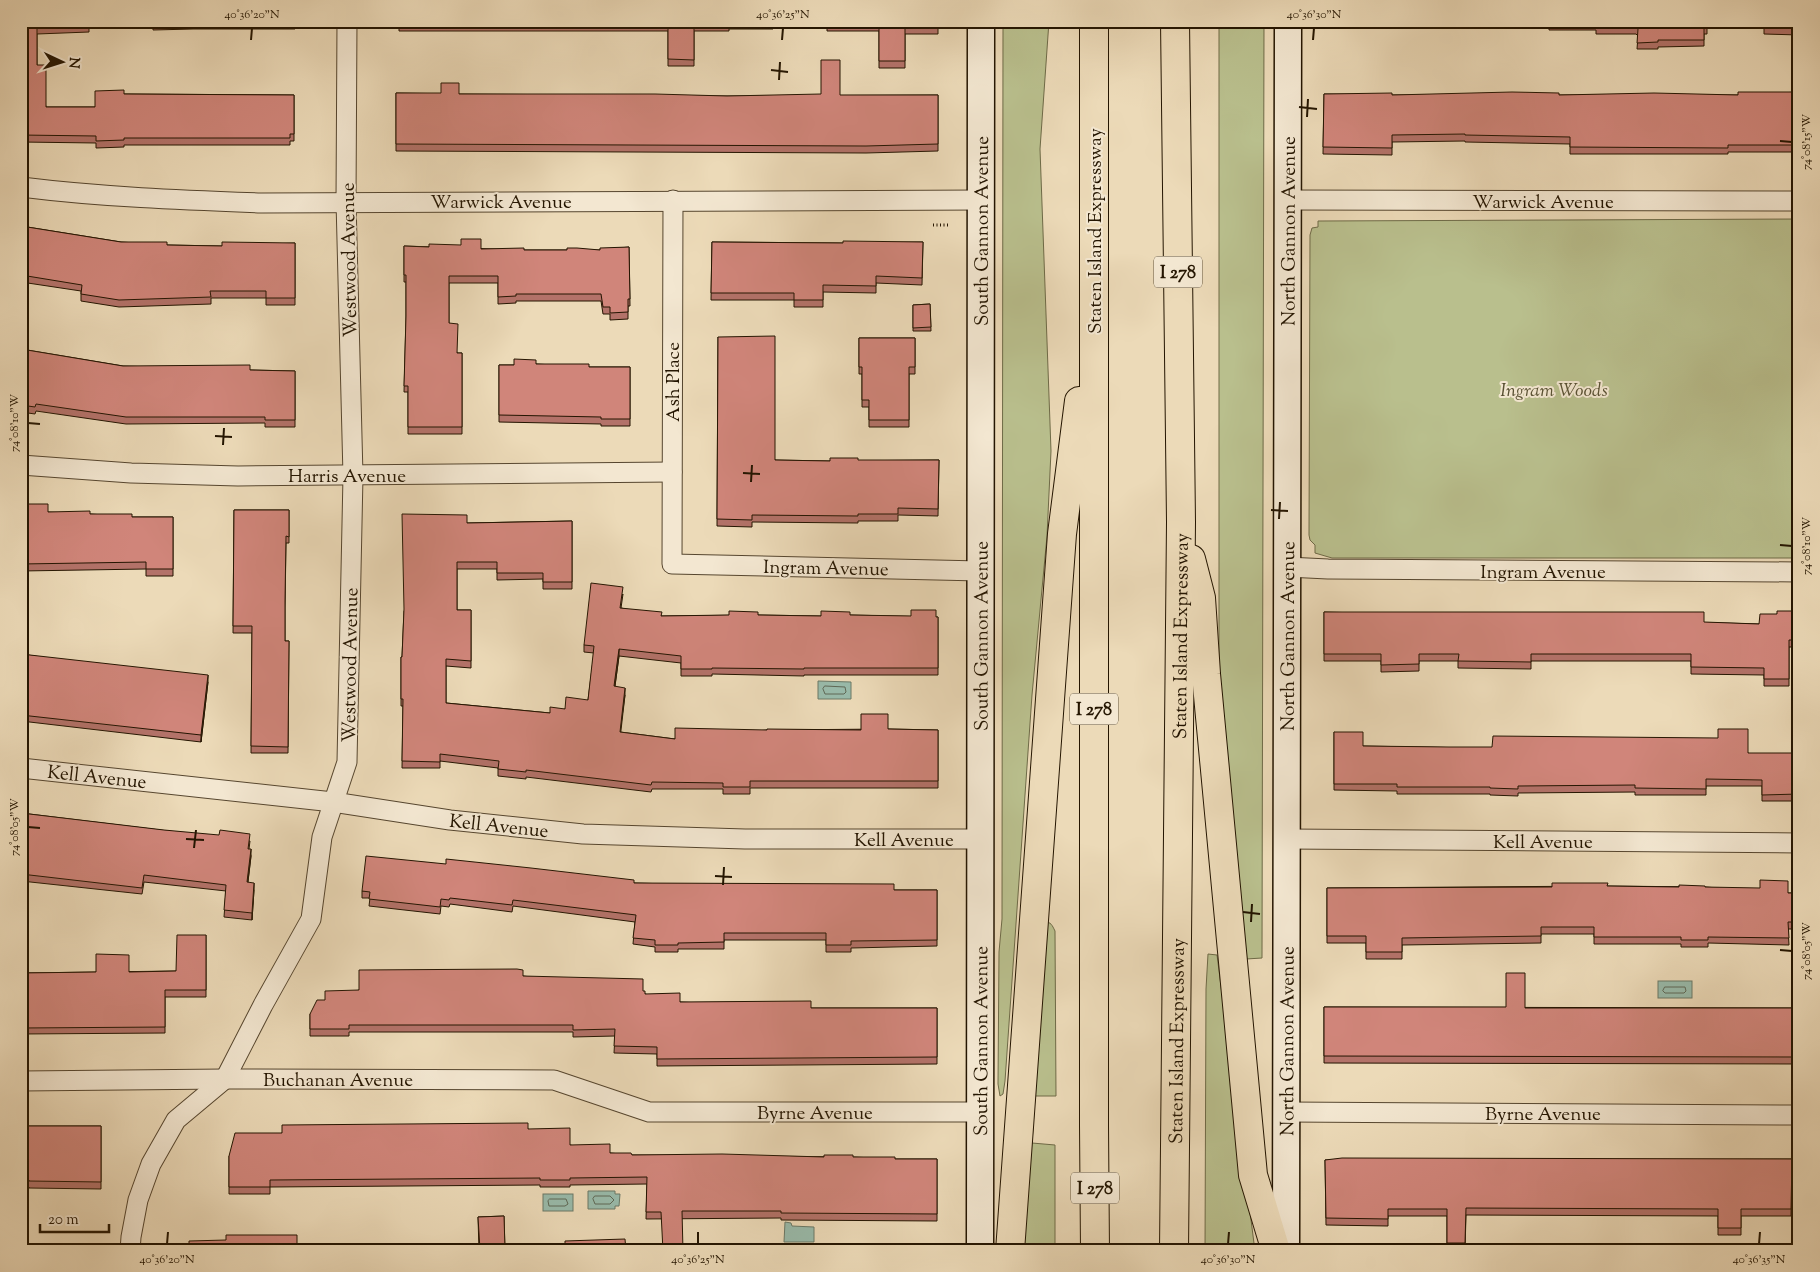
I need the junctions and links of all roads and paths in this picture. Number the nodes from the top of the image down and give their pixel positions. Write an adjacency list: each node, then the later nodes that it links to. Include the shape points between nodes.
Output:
1 (347, 21): 11 (street, Westwood Avenue)
2 (981, 21): 8 (main road, South Gannon Avenue)
3 (1094, 21): 14 (highway, Staten Island Expressway / I 278)
4 (1175, 21): 18 (highway, Staten Island Expressway / I 278)
5 (1288, 21): 9 (main road, North Gannon Avenue)
6 (21, 187): 11 (street, Warwick Avenue, via 73,194 175,200)
7 (673, 200): 8 (street, Warwick Avenue); 11 (street, Warwick Avenue); 16 (street, Ash Place)
8 (981, 200): 21 (main road, South Gannon Avenue)
9 (1288, 200): 10 (street, Warwick Avenue); 20 (main road, North Gannon Avenue)
10 (1799, 201)
11 (346, 202): 17 (street, Westwood Avenue)
12 (933, 225): 13 (path)
13 (950, 225)
14 (1094, 292): 36 (highway, via 1062,534); 37 (highway, Staten Island Expressway / I 278)
15 (21, 464): 17 (street, Harris Avenue, via 132,473)
16 (672, 472): 17 (street, Harris Avenue); 19 (street, Ash Place)
17 (352, 476): 24 (street, Westwood Avenue, via 347,762)
18 (1181, 522): 38 (highway, Staten Island Expressway / I 278); 39 (highway, via 1200,598 1253,1176)
19 (672, 564): 21 (street, Ingram Avenue)
20 (1288, 567): 22 (street, Ingram Avenue); 26 (main road, North Gannon Avenue)
21 (980, 571): 25 (main road, South Gannon Avenue)
22 (1799, 572)
23 (21, 768): 24 (street, Kell Avenue)
24 (333, 802): 25 (street, Kell Avenue, via 450,820 583,834 745,839); 28 (street, Westwood Avenue, via 322,837 311,919)
25 (980, 839): 31 (main road, South Gannon Avenue)
26 (1287, 839): 27 (street, Kell Avenue); 32 (main road, North Gannon Avenue)
27 (1799, 843)
28 (225, 1079): 29 (street, Buchanan Avenue); 30 (street, Buchanan Avenue, via 554,1080); 34 (street, Westwood Avenue, via 176,1120 151,1164 138,1200)
29 (21, 1081)
30 (649, 1112): 31 (street, Byrne Avenue)
31 (980, 1112): 35 (main road, South Gannon Avenue)
32 (1287, 1112): 33 (street, Byrne Avenue); 40 (main road, North Gannon Avenue)
33 (1799, 1115)
34 (130, 1251)
35 (980, 1251)
36 (1010, 1251)
37 (1095, 1251)
38 (1174, 1251)
39 (1276, 1251)
40 (1286, 1251)

